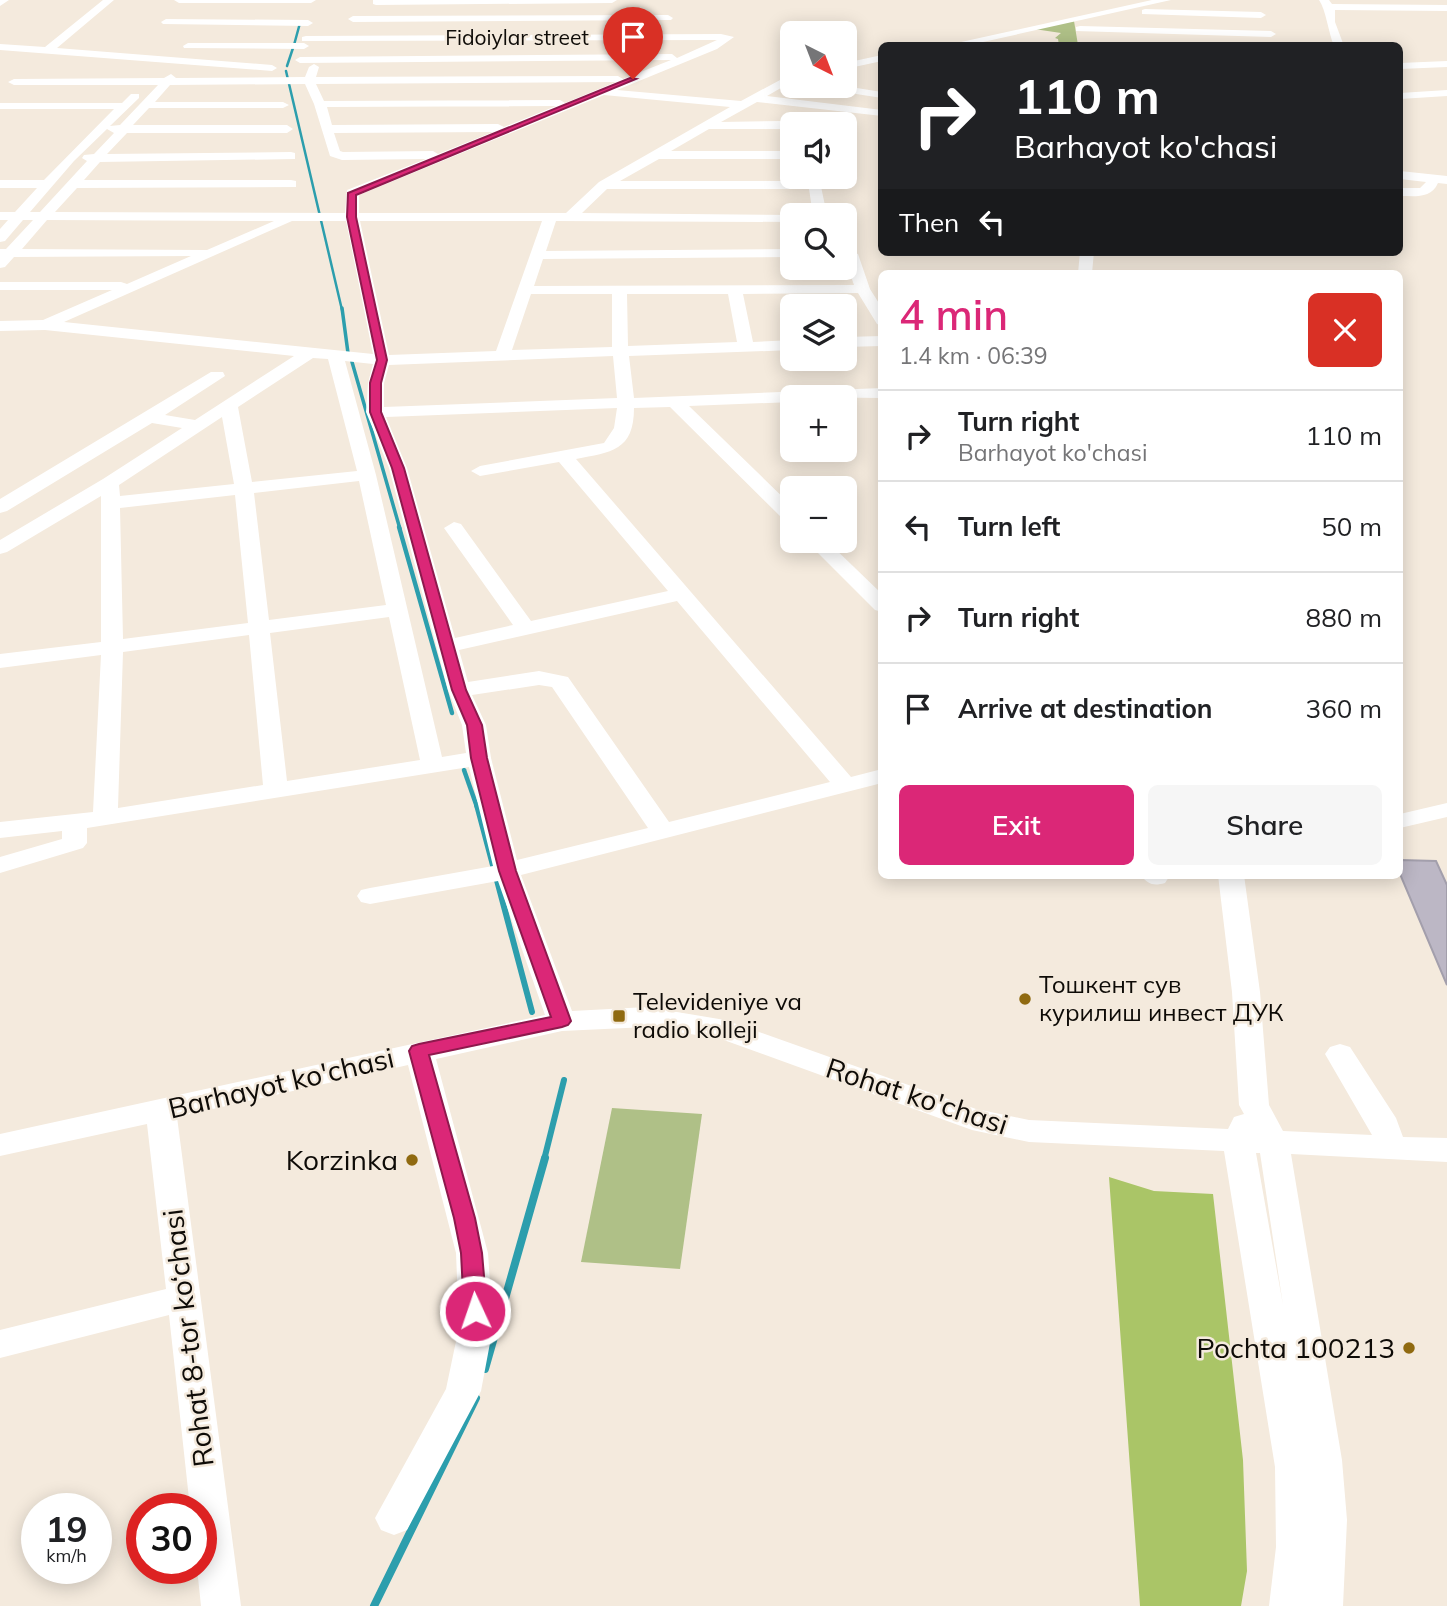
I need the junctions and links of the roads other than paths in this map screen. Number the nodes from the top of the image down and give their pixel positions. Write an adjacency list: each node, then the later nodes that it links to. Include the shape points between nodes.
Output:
1 (4, 0): 10 (street)
2 (108, 0): 32 (street)
3 (179, 0): 4 (street)
4 (191, 0): 5 (street); 19 (street, via 162,26)
5 (311, 0): 19 (street)
6 (612, 0): 9 (street); 11 (street)
7 (1166, 0): 15 (street)
8 (1253, 0): 16 (street)
9 (377, 1): 18 (street)
10 (0, 3)
11 (623, 4)
12 (1326, 4): 14 (street); 28 (street)
13 (635, 7): 17 (street)
14 (1447, 8)
15 (1113, 11): 16 (street); 20 (street)
16 (1261, 15): 22 (street)
17 (668, 18): 18 (street); 23 (street)
18 (353, 19): 25 (street)
19 (308, 23): 29 (street)
20 (1080, 28): 21 (street); 22 (street)
21 (1012, 32): 24 (street); 26 (street)
22 (1271, 34): 27 (street)
23 (729, 37): 25 (street, Fidoiylar street); 33 (street)
24 (1045, 37)
25 (337, 39): 29 (street, Fidoiylar street); 34 (street)
26 (966, 42)
27 (1275, 42)
28 (1337, 42)
29 (305, 43): 30 (street, Fidoiylar street); 39 (street)
30 (182, 46)
31 (0, 47): 32 (street)
32 (47, 51): 36 (street)
33 (687, 57): 34 (street); 42 (street)
34 (322, 58): 39 (street); 41 (street)
35 (878, 59): 37 (street)
36 (179, 62): 39 (street); 44 (street, via 180,69); 47 (street, via 161,67); 47 (street, via 35,64 10,85)
37 (858, 63)
38 (1447, 64): 40 (street)
39 (297, 65): 41 (street)
40 (1403, 66)
41 (311, 75): 42 (street); 45 (street); 56 (street)
42 (633, 79): 50 (street)
43 (858, 80): 46 (street)
44 (165, 82): 45 (street); 47 (street); 57 (street)
45 (281, 82): 60 (street)
46 (878, 82)
47 (148, 83): 59 (street)
48 (780, 84): 54 (street)
49 (858, 91): 52 (street)
50 (601, 92): 54 (street); 55 (street)
51 (1447, 93): 53 (street)
52 (878, 94)
53 (1403, 96)
54 (749, 101): 61 (street); 63 (street)
55 (575, 103): 56 (street); 64 (street)
56 (320, 104): 67 (street)
57 (145, 105): 60 (street); 65 (street)
58 (0, 106): 59 (street)
59 (124, 106): 68 (street)
60 (283, 106): 66 (street)
61 (878, 113)
62 (780, 125): 63 (street)
63 (707, 126): 70 (street)
64 (512, 128): 67 (street); 69 (street)
65 (123, 129): 66 (street); 68 (street); 74 (street)
66 (287, 129): 72 (street)
67 (328, 129): 69 (street, via 334,153 342,156)
68 (97, 130): 73 (street)
69 (448, 155): 87 (street, via 352,193)
70 (657, 155): 71 (street); 81 (street)
71 (780, 155)
72 (290, 156): 74 (street); 83 (street)
73 (70, 158): 74 (street); 79 (street)
74 (97, 158): 80 (street)
75 (1403, 175): 76 (street)
76 (1440, 179): 82 (street, via 1429,190)
77 (780, 182): 81 (street)
78 (0, 184): 79 (street)
79 (47, 184): 85 (street)
80 (72, 184): 83 (street); 86 (street)
81 (604, 186): 90 (street)
82 (1403, 192)
83 (294, 200): 86 (street); 87 (street, via 326,217); 92 (street)
84 (0, 216): 85 (street)
85 (19, 216): 86 (street); 91 (street)
86 (43, 216): 95 (street)
87 (352, 217): 89 (street); 114 (street)
88 (780, 218): 90 (street)
89 (550, 219): 90 (street); 94 (street)
90 (568, 219)
91 (0, 239)
92 (212, 251): 95 (street); 98 (street)
93 (780, 253): 94 (street)
94 (536, 255): 102 (street)
95 (3, 257)
96 (857, 270): 101 (street)
97 (0, 286): 98 (street)
98 (132, 286): 104 (street)
99 (620, 289): 100 (street); 102 (street); 110 (street)
100 (735, 289): 101 (street); 109 (street)
101 (863, 289): 103 (street)
102 (526, 290): 113 (street)
103 (878, 314)
104 (45, 325): 105 (street); 111 (street)
105 (0, 326)
106 (878, 341): 107 (street)
107 (857, 342)
108 (780, 346): 109 (street)
109 (746, 347): 110 (street)
110 (620, 351): 113 (street); 120 (street)
111 (309, 353): 112 (street); 121 (street)
112 (335, 355): 114 (street); 127 (street)
113 (502, 356): 114 (street)
114 (382, 360): 122 (street)
115 (216, 376): 123 (street)
116 (878, 393): 117 (street)
117 (857, 394)
118 (780, 398): 119 (street)
119 (675, 402): 120 (street); 131 (street)
120 (626, 403): 122 (street); 125 (street, via 621,437 616,442)
121 (229, 407): 124 (street); 129 (street)
122 (375, 412): 142 (street, via 398,468)
123 (149, 417): 124 (street); 128 (street)
124 (201, 426): 130 (street)
125 (564, 456): 126 (street); 136 (street)
126 (480, 471)
127 (367, 475): 129 (street); 138 (street)
128 (37, 486): 130 (street); 132 (street)
129 (244, 488): 130 (street); 139 (street)
130 (110, 493): 134 (street); 141 (street)
131 (780, 505)
132 (0, 508)
133 (454, 528): 140 (street)
134 (0, 548)
135 (828, 553): 137 (street)
136 (683, 594): 140 (street); 148 (street)
137 (878, 602)
138 (397, 610): 139 (street); 146 (street)
139 (257, 627): 141 (street); 149 (street)
140 (526, 629): 142 (street)
141 (112, 646): 143 (street); 151 (street)
142 (449, 646): 144 (street)
143 (0, 660)
144 (459, 690): 145 (street, via 474,725); 155 (street, via 540,678 560,682)
145 (479, 758): 146 (street); 157 (street)
146 (433, 766): 149 (street)
147 (878, 777): 148 (street)
148 (846, 786): 155 (street)
149 (276, 790): 151 (street)
150 (1447, 810): 152 (street)
151 (105, 817): 153 (street)
152 (1403, 820)
153 (75, 822): 154 (street); 156 (street, via 74,844)
154 (0, 830)
155 (664, 833): 157 (street)
156 (0, 865)
157 (508, 871): 159 (street); 160 (street)
158 (1231, 879): 163 (street, via 1246,992)
159 (370, 896)
160 (562, 1021): 161 (street, Barhayot ko'chasi); 165 (street, Rohat ko'chasi, via 647,1017 725,1030 972,1119 1029,1131)
161 (419, 1051): 164 (street, Barhayot ko'chasi); 172 (street, via 469,1241 476,1327 463,1391)
162 (1340, 1054): 168 (street, via 1385,1126)
163 (1254, 1105): 165 (street); 166 (street)
164 (161, 1111): 167 (street, Barhayot ko'chasi); 170 (street, Rohat 8-tor ko‘chasi)
165 (1238, 1140): 166 (street, Rohat ko'chasi); 174 (street, via 1293,1467 1295,1547)
166 (1273, 1142): 168 (street, Rohat ko'chasi); 175 (street, via 1324,1460 1328,1520)
167 (0, 1145)
168 (1391, 1147): 169 (street, Rohat ko'chasi)
169 (1447, 1150)
170 (183, 1298): 171 (street); 173 (street, Rohat 8-tor ko‘chasi)
171 (0, 1344)
172 (394, 1518)
173 (221, 1606)
174 (1289, 1606)
175 (1323, 1606)

